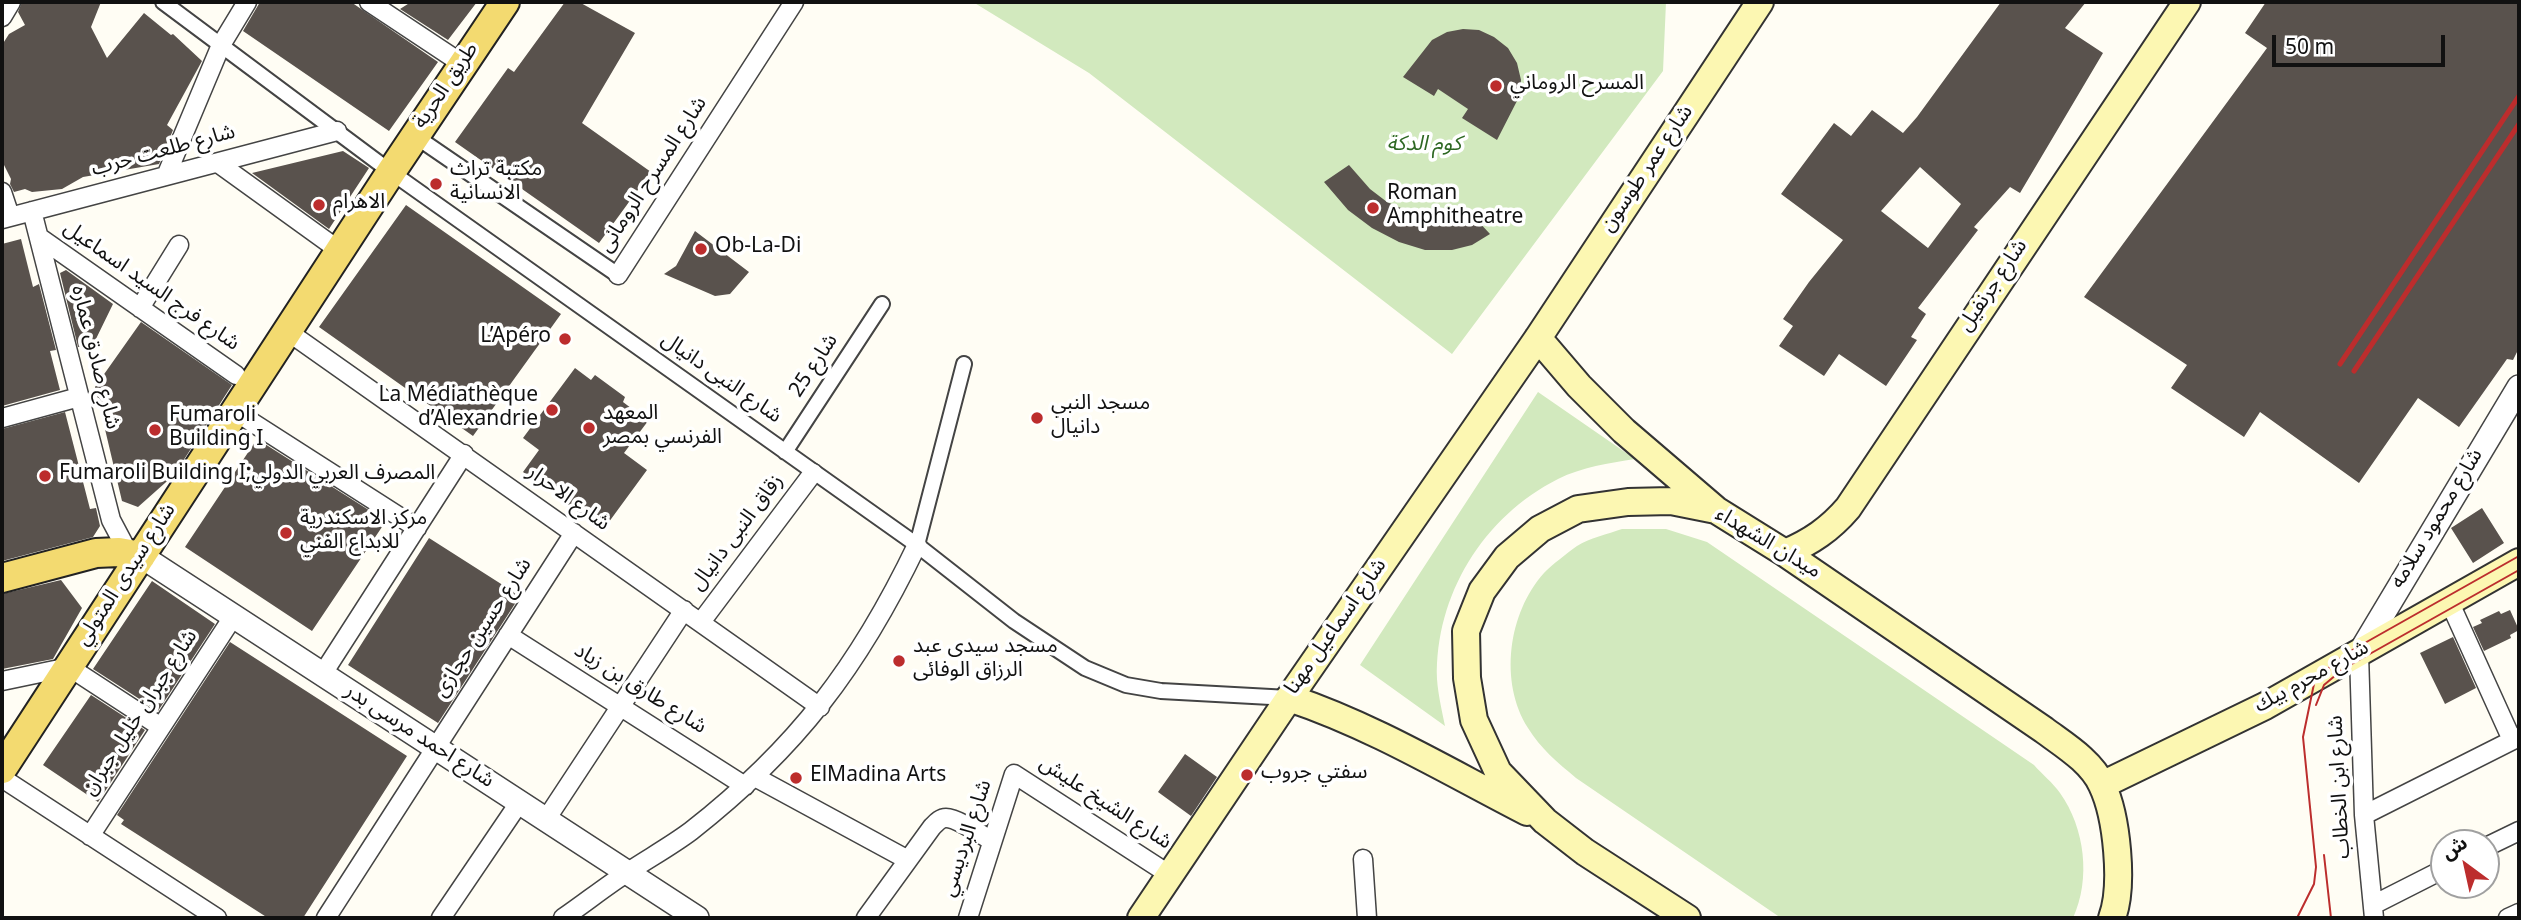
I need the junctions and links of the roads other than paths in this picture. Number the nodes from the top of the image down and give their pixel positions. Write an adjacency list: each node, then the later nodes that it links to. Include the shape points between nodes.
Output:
1 (11, 2): 9 (street)
2 (163, 2): 10 (street, شارع النبى دانيال)
3 (247, 2): 10 (street)
4 (369, 2): 11 (street)
5 (505, 2): 11 (main road, طريق الحرية)
6 (794, 2): 23 (street, شارع المسرح الرومانى)
7 (1760, 2): 27 (main road, شارع عمر طوسون)
8 (2187, 2): 41 (main road, شارع جرنفيل, via 1848,508 1822,534)
9 (2, 17)
10 (221, 45): 12 (street, شارع النبى دانيال); 16 (street)
11 (464, 65): 13 (main road, طريق الحرية)
12 (337, 131): 14 (street, شارع طلعت حرب); 15 (street, شارع النبى دانيال)
13 (415, 136): 15 (main road, طريق الحرية); 23 (street, شارع المسرح الرومانى)
14 (218, 163): 16 (street, شارع طلعت حرب); 22 (street)
15 (391, 172): 22 (main road, شارع سيدى المتولي); 34 (street, شارع النبى دانيال)
16 (166, 176): 18 (street, شارع طلعت حرب)
17 (2, 192): 19 (street)
18 (32, 211): 19 (street, شارع طلعت حرب); 20 (street, شارع صادق عماره)
19 (6, 217)
20 (39, 237): 25 (street, شارع فرج السيد اسماعيل); 31 (street, شارع صادق عماره)
21 (179, 245): 25 (street)
22 (340, 251): 26 (main road, شارع سيدى المتولي)
23 (618, 275)
24 (883, 304): 34 (street, شارع 25)
25 (140, 307): 29 (street, شارع فرج السيد اسماعيل)
26 (287, 331): 32 (main road, شارع سيدى المتولي); 35 (street, شارع الاحرار)
27 (1538, 338): 37 (main road, via 1624,431); 54 (main road, شارع اسماعيل مهنا)
28 (964, 364): 40 (street)
29 (236, 375)
30 (2516, 395): 50 (street, شارع محمود سلامه)
31 (79, 397): 33 (street); 42 (street, شارع صادق عماره, via 111,520)
32 (236, 412): 38 (street); 42 (main road, شارع سيدى المتولي)
33 (2, 418)
34 (785, 452): 36 (street, شارع النبى دانيال)
35 (464, 454): 38 (street); 39 (street, شارع الاحرار)
36 (813, 473): 40 (street, شارع النبى دانيال); 48 (street, زقاق النبى دانيال)
37 (1716, 510): 41 (main road, ميدان الشهداء); 68 (main road, ميدان الشهداء, via 1671,502 1578,509 1523,543 1482,592 1466,631 1474,720 1498,772)
38 (417, 528): 52 (street)
39 (574, 533): 46 (street, شارع الاحرار); 49 (street, شارع حسين حجازى)
40 (917, 545): 54 (street, شارع النبى دانيال, via 1014,621 1085,668 1126,685); 55 (street, via 890,602)
41 (1785, 553): 64 (main road, ميدان الشهداء, via 2044,730 2082,759)
42 (135, 555): 44 (main road, via 96,553); 47 (street, شارع احمد مرسى بدر); 51 (main road, شارع سيدى المتولي)
43 (2519, 562): 45 (main road, شارع محرم بيك)
44 (2, 578)
45 (2449, 601): 50 (main road, شارع محرم بيك); 58 (street)
46 (684, 610): 48 (street, شارع الاحرار); 56 (street)
47 (233, 617): 52 (street, شارع احمد مرسى بدر); 57 (street, شارع جبران خليل جبران)
48 (701, 622): 55 (street, شارع الاحرار)
49 (508, 635): 56 (street, شارع طارق بن زياد); 59 (street, شارع حسين حجازى)
50 (2359, 654): 64 (main road, شارع محرم بيك, via 2265,706); 66 (street, شارع ابن الخطاب)
51 (69, 667): 53 (street); 57 (street); 60 (main road, شارع سيدى المتولي)
52 (323, 675): 59 (street, شارع احمد مرسى بدر)
53 (2, 681)
54 (1289, 698): 68 (main road, via 1382,736); 76 (main road, شارع اسماعيل مهنا)
55 (820, 706): 63 (street)
56 (621, 707): 63 (street, شارع طارق بن زياد); 67 (street)
57 (161, 727): 70 (street, شارع جبران خليل جبران)
58 (2515, 738): 66 (street)
59 (435, 748): 65 (street, شارع احمد مرسى بدر); 82 (street, شارع حسين حجازى)
60 (2, 769)
61 (1014, 774): 72 (street, شارع البرديسي); 76 (street, شارع الشيخ عليش)
62 (2, 778): 70 (street)
63 (750, 781): 74 (street, شارع طارق بن زياد); 75 (street, via 688,832)
64 (2102, 785): 91 (main road, ميدان الشهداء, via 2118,863)
65 (519, 803): 67 (street, شارع احمد مرسى بدر); 83 (street)
66 (2364, 814): 79 (street, شارع ابن الخطاب)
67 (545, 821): 75 (street, شارع احمد مرسى بدر)
68 (1545, 821): 78 (main road, ميدان الشهداء)
69 (2519, 831): 71 (street)
70 (90, 836): 81 (street)
71 (2500, 840)
72 (992, 841): 74 (street, via 947,818 932,827); 87 (street, شارع البرديسي)
73 (1363, 859): 89 (street)
74 (908, 860): 86 (street)
75 (627, 873): 84 (street); 85 (street, شارع احمد مرسى بدر)
76 (1170, 875): 88 (main road, شارع اسماعيل مهنا)
77 (2430, 877): 79 (street)
78 (1658, 909): 90 (main road, ميدان الشهداء)
79 (2374, 911)
80 (2519, 913): 92 (street)
81 (217, 918)
82 (326, 918)
83 (441, 918)
84 (563, 918)
85 (697, 918)
86 (866, 918)
87 (968, 918)
88 (1141, 918)
89 (1367, 918)
90 (1687, 918)
91 (2112, 918)
92 (2508, 918)

